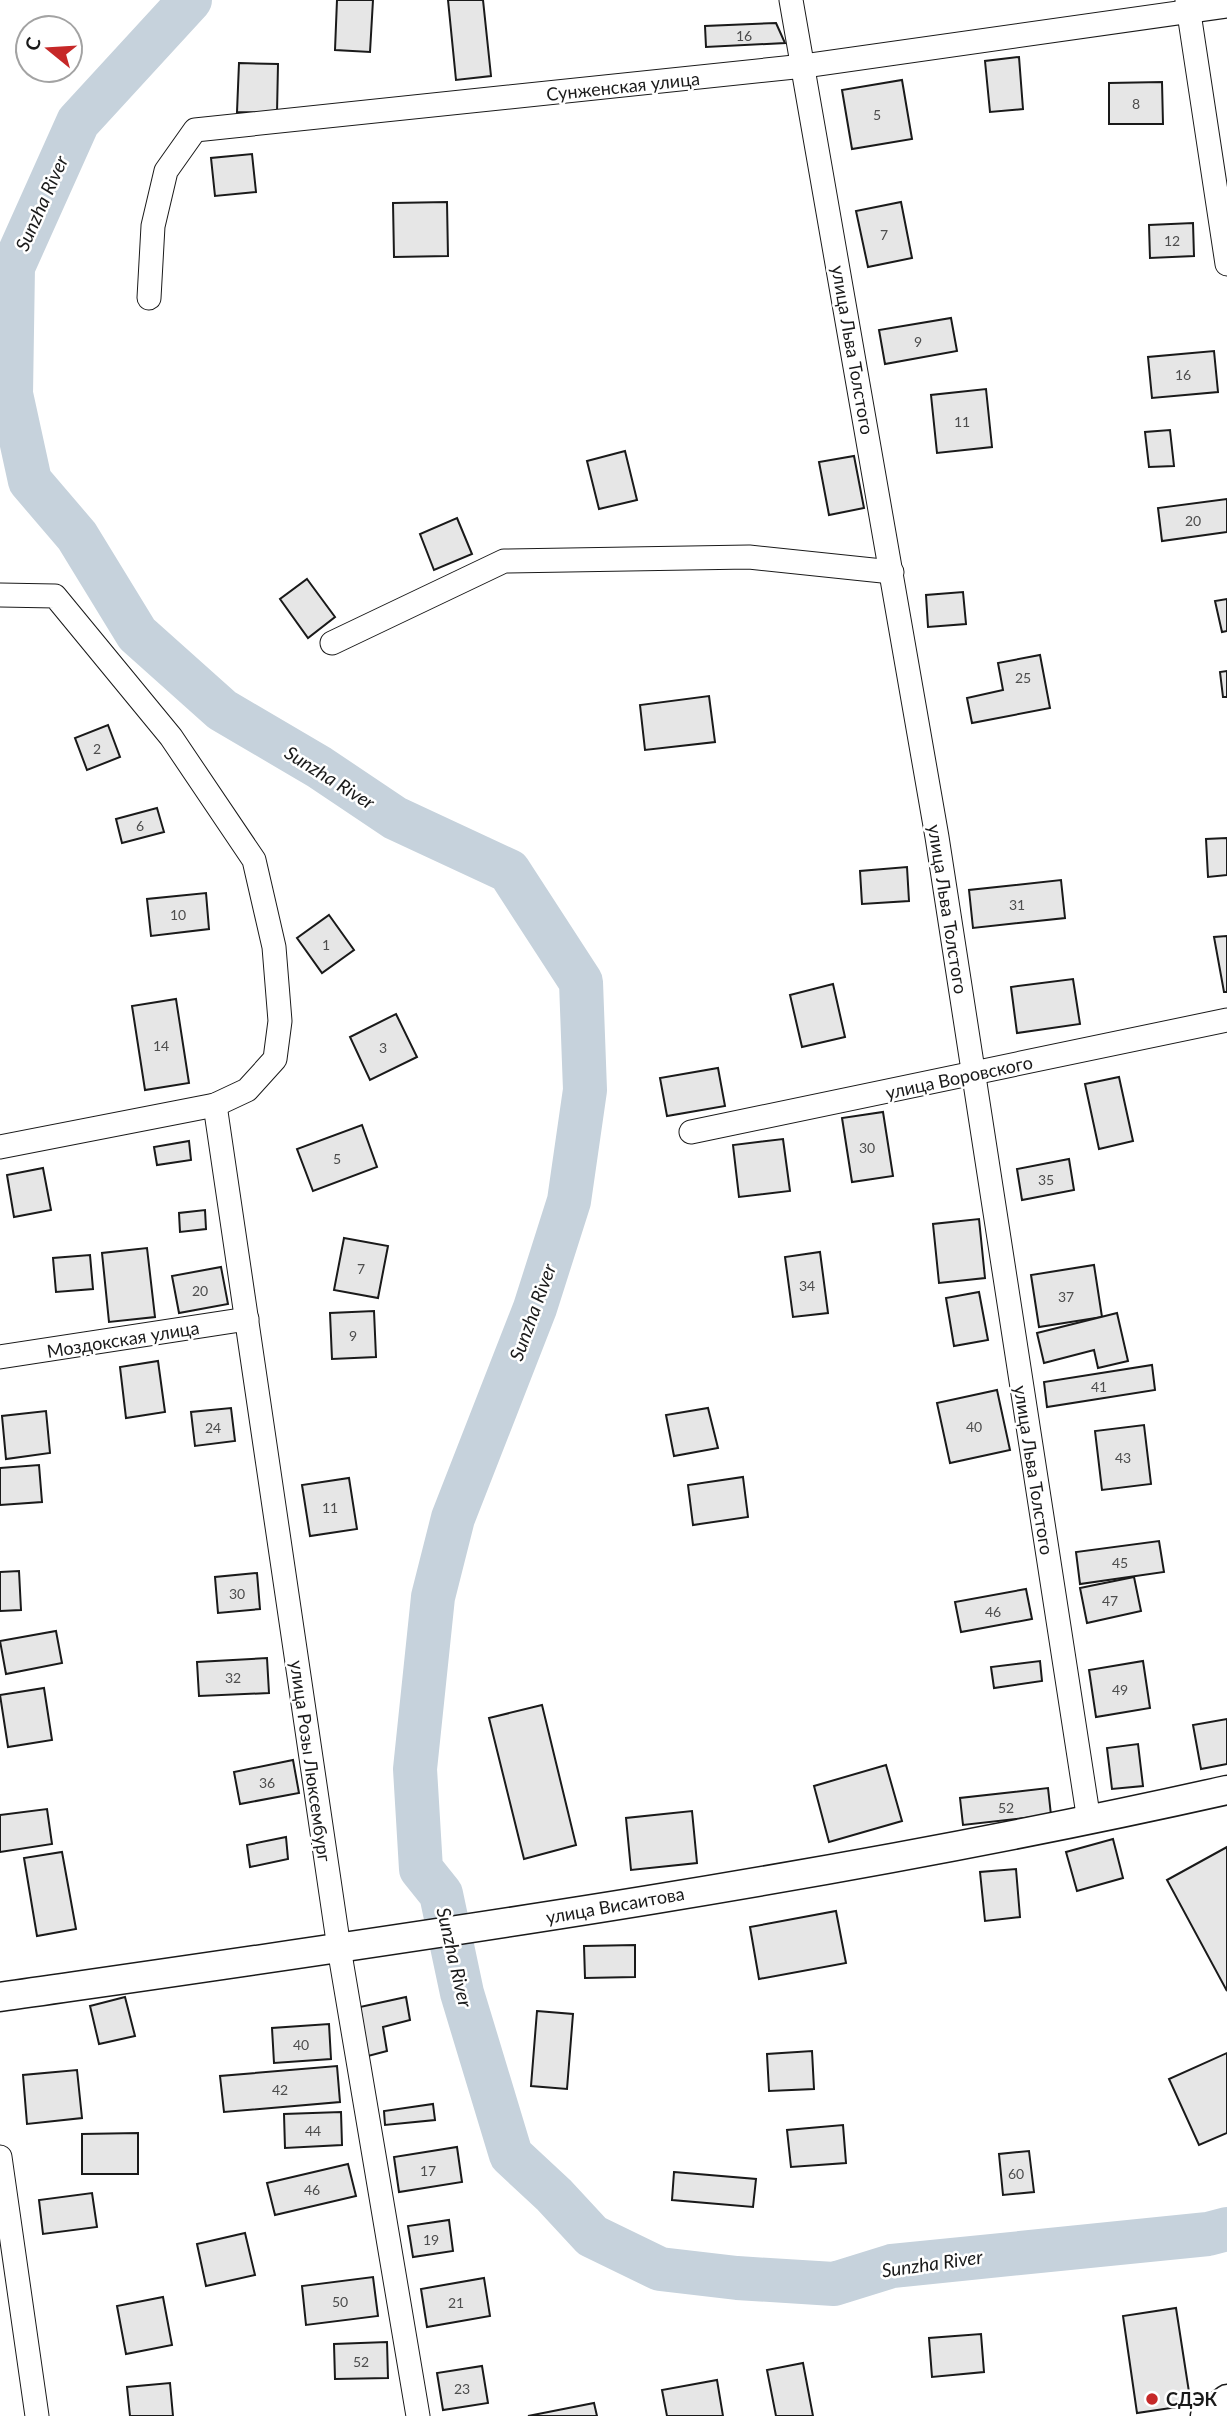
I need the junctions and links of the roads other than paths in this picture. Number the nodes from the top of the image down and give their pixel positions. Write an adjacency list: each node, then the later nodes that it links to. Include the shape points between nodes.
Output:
1 (791, 0): 4 (street, улица Льва Толстого)
2 (1188, 4): 3 (street, Сунженская улица); 4 (street, Сунженская улица, via 975,44); 5 (street)
3 (1227, 6)
4 (804, 66): 6 (street, Сунженская улица, via 195,130 166,171 153,226); 7 (street, улица Льва Толстого)
5 (1227, 264)
6 (149, 298)
7 (892, 572): 9 (street, via 749,557 504,561); 11 (street, улица Льва Толстого)
8 (0, 595): 12 (street, via 55,596 172,737 254,860 274,947 280,1021 275,1059 247,1090)
9 (332, 643)
10 (1227, 1020): 11 (street, улица Воровского)
11 (972, 1074): 13 (street, улица Воровского); 20 (street, улица Льва Толстого)
12 (215, 1105): 14 (street); 15 (street, улица Розы Люксембург)
13 (691, 1132)
14 (0, 1147)
15 (247, 1319): 16 (street, Моздокская улица); 21 (street, улица Розы Люксембург)
16 (0, 1357)
17 (1227, 1790): 18 (street, улица Висаитова)
18 (1193, 1798): 19 (street); 20 (street, улица Висаитова)
19 (1227, 1808)
20 (1089, 1821): 21 (street, улица Висаитова, via 524,1921)
21 (339, 1948): 22 (street, улица Висаитова); 26 (street, улица Розы Люксембург)
22 (0, 1997)
23 (0, 2157): 25 (street)
24 (1227, 2399): 27 (street)
25 (37, 2416)
26 (418, 2416)
27 (1205, 2416)

